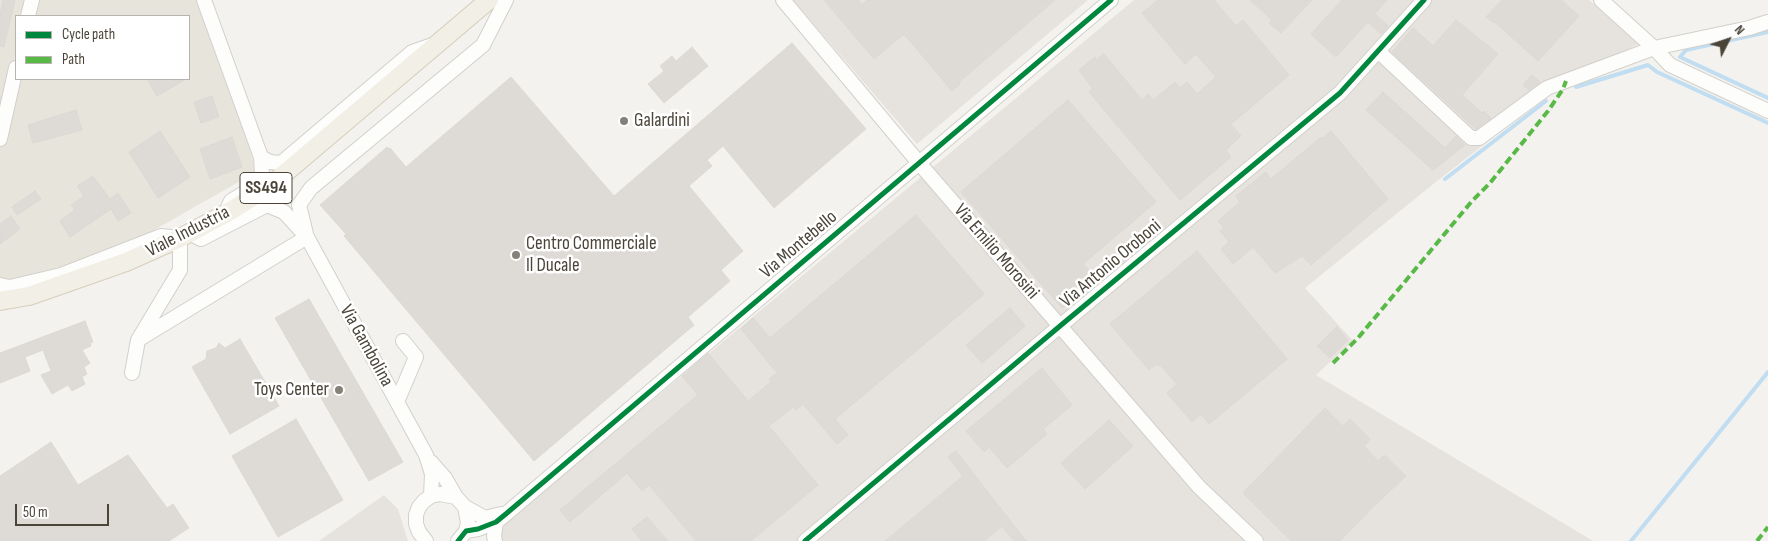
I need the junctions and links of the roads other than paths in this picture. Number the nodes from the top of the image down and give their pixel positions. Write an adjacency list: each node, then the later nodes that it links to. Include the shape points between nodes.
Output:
1 (32, 0): 9 (street)
2 (204, 0): 17 (street)
3 (489, 0): 11 (main road, Viale Industria / SS494)
4 (506, 0): 21 (street, via 483,45 311,188 299,205)
5 (783, 0): 18 (street, Via Emilio Morosini)
6 (1111, 0): 18 (street, Via Montebello)
7 (1424, 0): 13 (street, Via Antonio Oroboni)
8 (1601, 0): 12 (street)
9 (28, 15)
10 (1768, 22): 12 (street)
11 (439, 42): 17 (street, via 412,52 281,163); 19 (main road, Viale Industria / SS494, via 270,185)
12 (1654, 48): 13 (street, via 1547,88 1479,138 1471,138); 15 (street, via 1670,65)
13 (1378, 51): 24 (street, Via Antonio Oroboni, via 1340,93)
14 (15, 72): 16 (street)
15 (1768, 111)
16 (0, 139)
17 (261, 157): 19 (street, via 262,174 257,184 231,201)
18 (919, 163): 24 (street, Via Emilio Morosini); 32 (street, Via Montebello)
19 (225, 214): 20 (main road, Viale Industria / SS494)
20 (184, 236): 21 (street, via 201,239 267,204 284,212); 22 (street, via 161,236 61,275 10,287); 23 (main road, Viale Industria / SS494, via 126,262 29,296); 25 (street, via 180,270)
21 (306, 237): 25 (street); 28 (street, Via Gambolina)
22 (0, 285)
23 (0, 301)
24 (1060, 326): 37 (street, Via Antonio Oroboni); 38 (street, Via Emilio Morosini, via 1199,487)
25 (138, 340): 27 (street)
26 (403, 341): 28 (street, via 416,357)
27 (132, 373)
28 (397, 402): 29 (street, Via Gambolina)
29 (426, 455): 30 (street, Via Gambolina, via 432,474); 31 (street, Via Gambolina)
30 (432, 496): 31 (street, via 440,494); 34 (street, via 424,500 416,515)
31 (460, 502): 32 (street, via 485,518); 33 (street, Via Gambolina, via 468,523)
32 (501, 517): 33 (street); 36 (street, via 494,536)
33 (468, 534): 35 (street)
34 (421, 538)
35 (487, 541)
36 (496, 541)
37 (806, 541)
38 (1256, 541)

